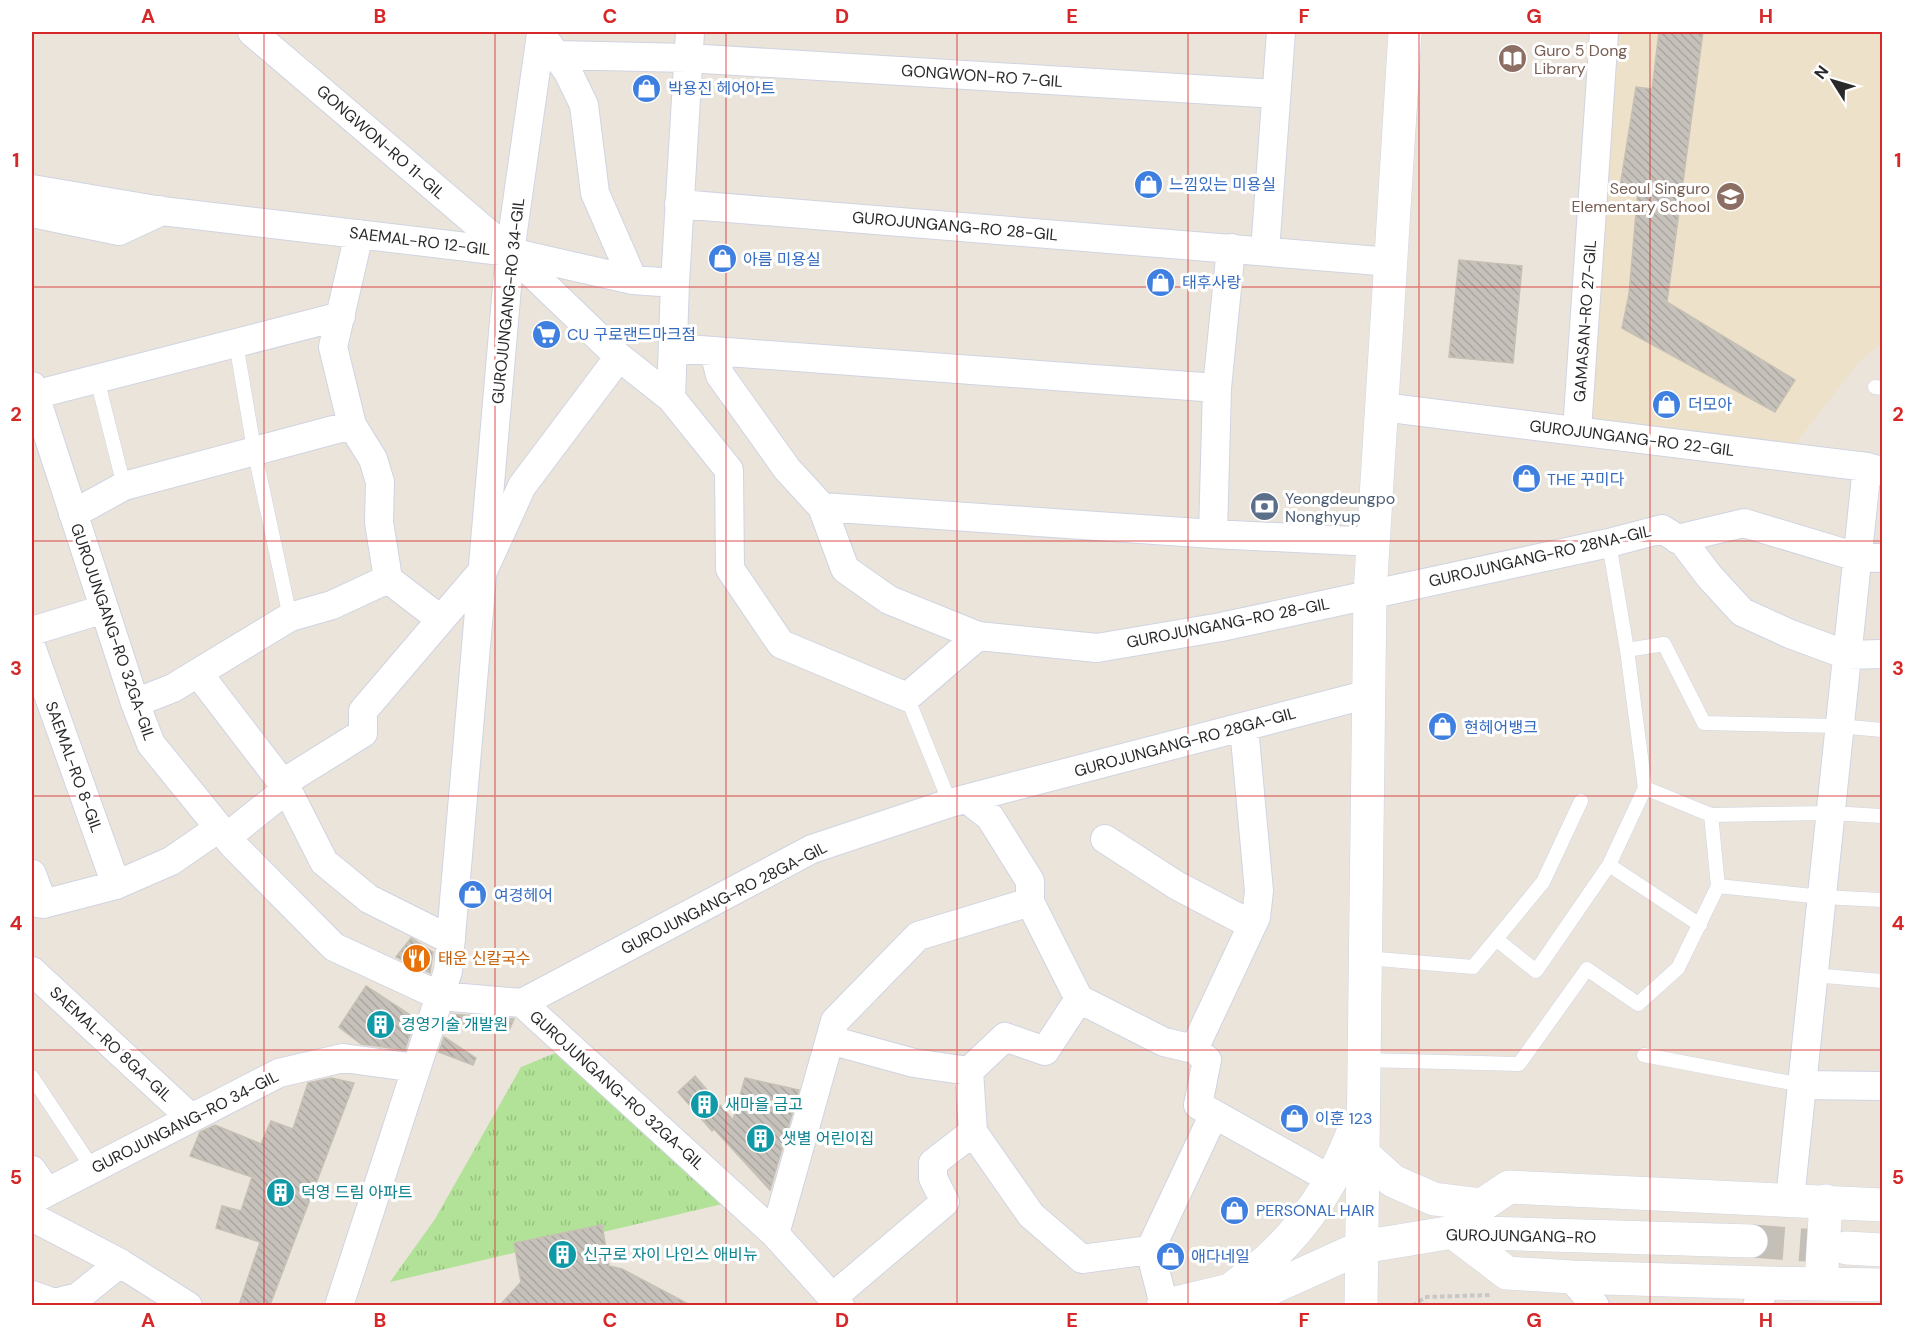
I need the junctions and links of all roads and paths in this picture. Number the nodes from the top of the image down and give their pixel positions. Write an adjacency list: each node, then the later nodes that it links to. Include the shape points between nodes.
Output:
1 (252, 32): 16 (street, GONGWON-RO 11-GIL)
2 (1281, 32): 7 (street)
3 (1405, 32): 17 (street)
4 (1604, 32): 31 (street, GAMASAN-RO 27-GIL)
5 (545, 40): 6 (street, GONGWON-RO 7-GIL); 16 (street, GUROJUNGANG-RO 34-GIL); 18 (street, via 568,72 584,105 595,192)
6 (689, 45): 7 (street, GONGWON-RO 7-GIL); 10 (street)
7 (1276, 94): 15 (street)
8 (32, 170): 11 (street, SAEMAL-RO 12-GIL, via 128,187)
9 (32, 189): 11 (street, SAEMAL-RO 12-GIL)
10 (680, 204): 14 (street, GUROJUNGANG-RO 28-GIL); 19 (street)
11 (162, 211): 12 (street, via 119,231); 13 (street, SAEMAL-RO 12-GIL)
12 (32, 213)
13 (358, 234): 16 (street, SAEMAL-RO 12-GIL); 20 (street)
14 (1231, 248): 15 (street, GUROJUNGANG-RO 28-GIL); 26 (street)
15 (1265, 251): 17 (street, GUROJUNGANG-RO 28-GIL)
16 (510, 252): 18 (street, SAEMAL-RO 12-GIL); 24 (street); 42 (street, GUROJUNGANG-RO 34-GIL)
17 (1391, 262): 29 (street)
18 (633, 280): 19 (street, SAEMAL-RO 12-GIL)
19 (675, 283): 22 (street)
20 (341, 316): 21 (street, GUROJUNGANG-RO 32GA-GIL); 30 (street, via 333,347)
21 (236, 343): 25 (street, GUROJUNGANG-RO 32GA-GIL); 32 (lane)
22 (673, 348): 23 (street); 28 (street)
23 (714, 351): 26 (street); 35 (street, GUROJUNGANG-RO 28-GIL, via 720,375 788,469)
24 (620, 357): 28 (street); 42 (street, GUROJUNGANG-RO 34-GIL, via 522,486)
25 (97, 379): 27 (street, GUROJUNGANG-RO 32GA-GIL); 34 (lane)
26 (1217, 388): 37 (street)
27 (33, 391): 36 (street, GUROJUNGANG-RO 32GA-GIL)
28 (671, 398): 56 (street, via 729,470 730,569 781,644)
29 (1382, 407): 31 (street, GUROJUNGANG-RO 22-GIL); 39 (street)
30 (352, 424): 32 (street); 43 (street, via 373,459 380,482 379,522)
31 (1577, 431): 33 (street, GUROJUNGANG-RO 22-GIL)
32 (254, 449): 34 (street); 46 (lane)
33 (1875, 469): 41 (street)
34 (124, 486): 36 (street)
35 (822, 507): 37 (street); 49 (street, GUROJUNGANG-RO 28-GIL, via 845,569 889,600)
36 (73, 514): 45 (street, GUROJUNGANG-RO 32GA-GIL)
37 (1213, 534): 39 (street)
38 (1677, 539): 40 (street, GUROJUNGANG-RO 28NA-GIL, via 1662,529); 41 (street, via 1744,523); 53 (street, GUROJUNGANG-RO 28NA-GIL, via 1743,612)
39 (1374, 542): 44 (street)
40 (1609, 543): 44 (street, GUROJUNGANG-RO 28NA-GIL); 51 (lane)
41 (1870, 557): 53 (street)
42 (484, 569): 47 (street, GUROJUNGANG-RO 34-GIL); 81 (street, GUROJUNGANG-RO 34-GIL)
43 (388, 579): 46 (street, via 332,605); 47 (street)
44 (1370, 594): 49 (street, GUROJUNGANG-RO 28-GIL, via 1221,627 1097,648); 55 (street)
45 (104, 609): 48 (street); 57 (street, GUROJUNGANG-RO 32GA-GIL)
46 (290, 617): 54 (street)
47 (440, 619): 62 (street, GUROJUNGANG-RO 34-GIL, via 363,711 363,734 291,778)
48 (32, 631)
49 (978, 636): 56 (street)
50 (32, 649): 72 (street, SAEMAL-RO 8-GIL)
51 (1627, 650): 58 (lane, via 1664,644 1704,723); 61 (lane)
52 (1882, 654): 53 (street, GUROJUNGANG-RO 28NA-GIL)
53 (1847, 655): 58 (street)
54 (198, 673): 57 (street); 62 (street)
55 (1369, 694): 59 (street, GUROJUNGANG-RO 28GA-GIL); 82 (street)
56 (907, 697): 63 (lane)
57 (135, 703): 68 (street, GUROJUNGANG-RO 32GA-GIL, via 151,744)
58 (1839, 726): 60 (lane); 65 (street)
59 (1244, 727): 63 (street, GUROJUNGANG-RO 28GA-GIL); 78 (street, via 1259,891)
60 (1882, 730)
61 (1645, 788): 66 (lane); 70 (lane)
62 (287, 789): 68 (street, GUROJUNGANG-RO 34-GIL); 81 (street, via 324,862 369,899)
63 (959, 801): 76 (street, via 990,817 1030,881); 88 (street, GUROJUNGANG-RO 28GA-GIL, via 812,849)
64 (1581, 801): 80 (lane, via 1542,882)
65 (1830, 813): 66 (lane); 67 (lane); 74 (street)
66 (1712, 815): 73 (lane)
67 (1882, 816)
68 (223, 833): 72 (street); 86 (street, GUROJUNGANG-RO 32GA-GIL, via 334,947)
69 (1105, 839): 78 (street, via 1176,885)
70 (1609, 865): 79 (lane); 80 (lane, via 1536,971)
71 (32, 874): 77 (street)
72 (116, 885): 77 (street)
73 (1719, 886): 74 (lane); 79 (lane)
74 (1821, 897): 75 (lane); 84 (street)
75 (1882, 900)
76 (1030, 902): 87 (street); 89 (street, via 918,936 835,1021)
77 (37, 903)
78 (1252, 925): 90 (street)
79 (1700, 925): 92 (lane, via 1678,968 1638,1004 1587,969 1519,1064)
80 (1496, 939): 82 (lane, via 1473,967)
81 (451, 940): 86 (street, GUROJUNGANG-RO 34-GIL, via 448,971)
82 (1366, 958): 92 (street)
83 (32, 971): 100 (street, SAEMAL-RO 8GA-GIL)
84 (1813, 975): 85 (lane); 96 (street)
85 (1882, 981)
86 (440, 996): 88 (street, GUROJUNGANG-RO 32GA-GIL); 93 (street, GUROJUNGANG-RO 34-GIL)
87 (1079, 999): 90 (street, via 1164,1042); 94 (street, via 1045,1051 1005,1037)
88 (522, 1003): 112 (street, GUROJUNGANG-RO 32GA-GIL)
89 (830, 1040): 94 (street, via 914,1063); 112 (street)
90 (1194, 1048): 99 (street, via 1207,1060 1198,1105)
91 (1644, 1054): 96 (lane)
92 (1365, 1060): 98 (street)
93 (416, 1068): 100 (street, GUROJUNGANG-RO 34-GIL, via 343,1059 279,1073); 128 (street, GUROJUNGANG-RO 34-GIL)
94 (969, 1071): 101 (street)
95 (32, 1077): 103 (lane)
96 (1802, 1085): 97 (street); 106 (street)
97 (1882, 1086)
98 (1363, 1105): 102 (street); 104 (street)
99 (1214, 1114): 104 (street); 116 (street)
100 (191, 1118): 103 (street, GUROJUNGANG-RO 34-GIL)
101 (973, 1132): 116 (street, via 1031,1215 1082,1259); 126 (street, GUROJUNGANG-RO 32GA-GIL, via 933,1163 933,1178 945,1202)
102 (1363, 1154): 109 (street, via 1393,1181 1434,1199); 114 (street)
103 (93, 1169): 105 (street, GUROJUNGANG-RO 34-GIL)
104 (1332, 1180): 125 (street, via 1300,1226)
105 (37, 1188)
106 (1780, 1198): 107 (street); 109 (street, via 1509,1187); 123 (street)
107 (1826, 1201): 108 (street); 121 (street)
108 (1882, 1204)
109 (1482, 1205): 111 (street)
110 (32, 1217): 118 (street)
111 (1453, 1232): 113 (street, GUROJUNGANG-RO); 114 (street, GUROJUNGANG-RO); 120 (street, via 1507,1273)
112 (775, 1234): 126 (street, GUROJUNGANG-RO 32GA-GIL)
113 (1751, 1242)
114 (1362, 1247): 119 (street, GUROJUNGANG-RO); 131 (street)
115 (1846, 1248): 117 (street)
116 (1150, 1250): 129 (street)
117 (1882, 1250)
118 (120, 1263): 124 (street, via 78,1297 54,1303); 127 (street)
119 (1300, 1274): 125 (street); 130 (street)
120 (1571, 1277): 123 (street); 132 (street)
121 (1821, 1284): 122 (street); 123 (street)
122 (1882, 1285)
123 (1762, 1294)
124 (32, 1295)
125 (1232, 1297): 129 (street)
126 (836, 1301)
127 (188, 1305)
128 (339, 1305)
129 (1164, 1305)
130 (1269, 1305)
131 (1361, 1305)
132 (1595, 1305)

